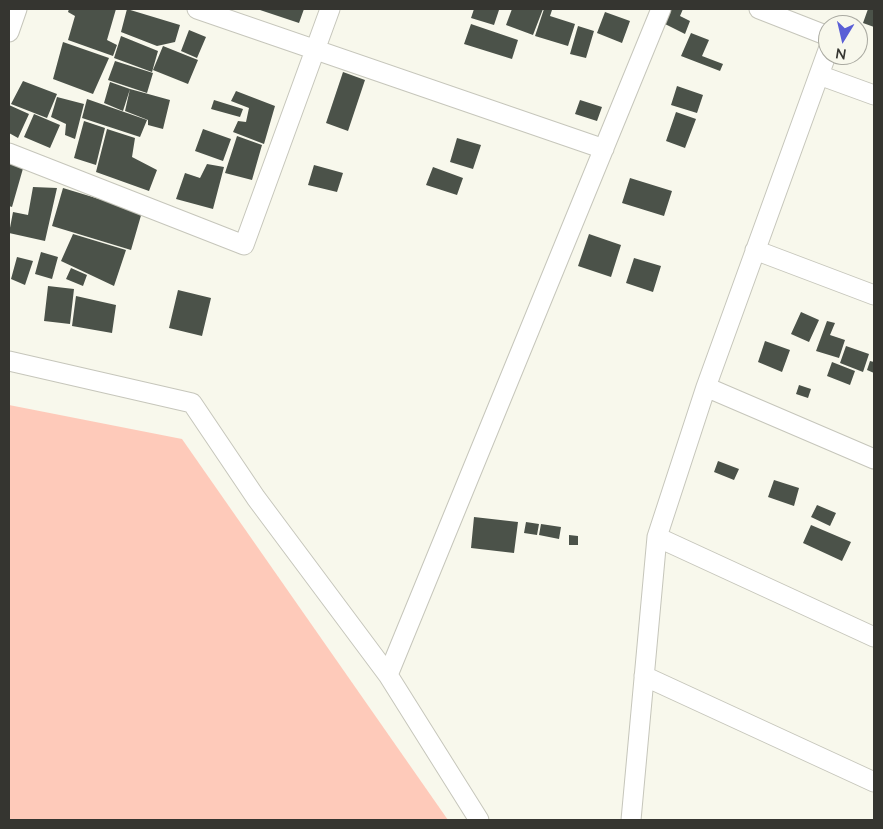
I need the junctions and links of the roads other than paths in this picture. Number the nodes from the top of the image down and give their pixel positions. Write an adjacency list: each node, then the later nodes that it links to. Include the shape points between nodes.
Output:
1 (17, 9): 6 (street)
2 (197, 9): 8 (street)
3 (330, 9): 8 (street)
4 (661, 9): 12 (street)
5 (759, 9): 7 (street)
6 (9, 32)
7 (818, 32)
8 (315, 49): 12 (street); 13 (street, via 244,245)
9 (823, 65): 10 (street)
10 (819, 75): 11 (street); 14 (street)
11 (874, 95)
12 (604, 149): 21 (street)
13 (9, 153)
14 (755, 250): 15 (street); 17 (street)
15 (874, 295)
16 (9, 361): 21 (street, via 192,403 256,498)
17 (706, 387): 18 (street); 19 (street)
18 (874, 459)
19 (657, 537): 20 (street); 22 (street)
20 (874, 637)
21 (388, 675): 25 (street)
22 (644, 676): 23 (street); 24 (street)
23 (874, 782)
24 (636, 818)
25 (479, 820)

